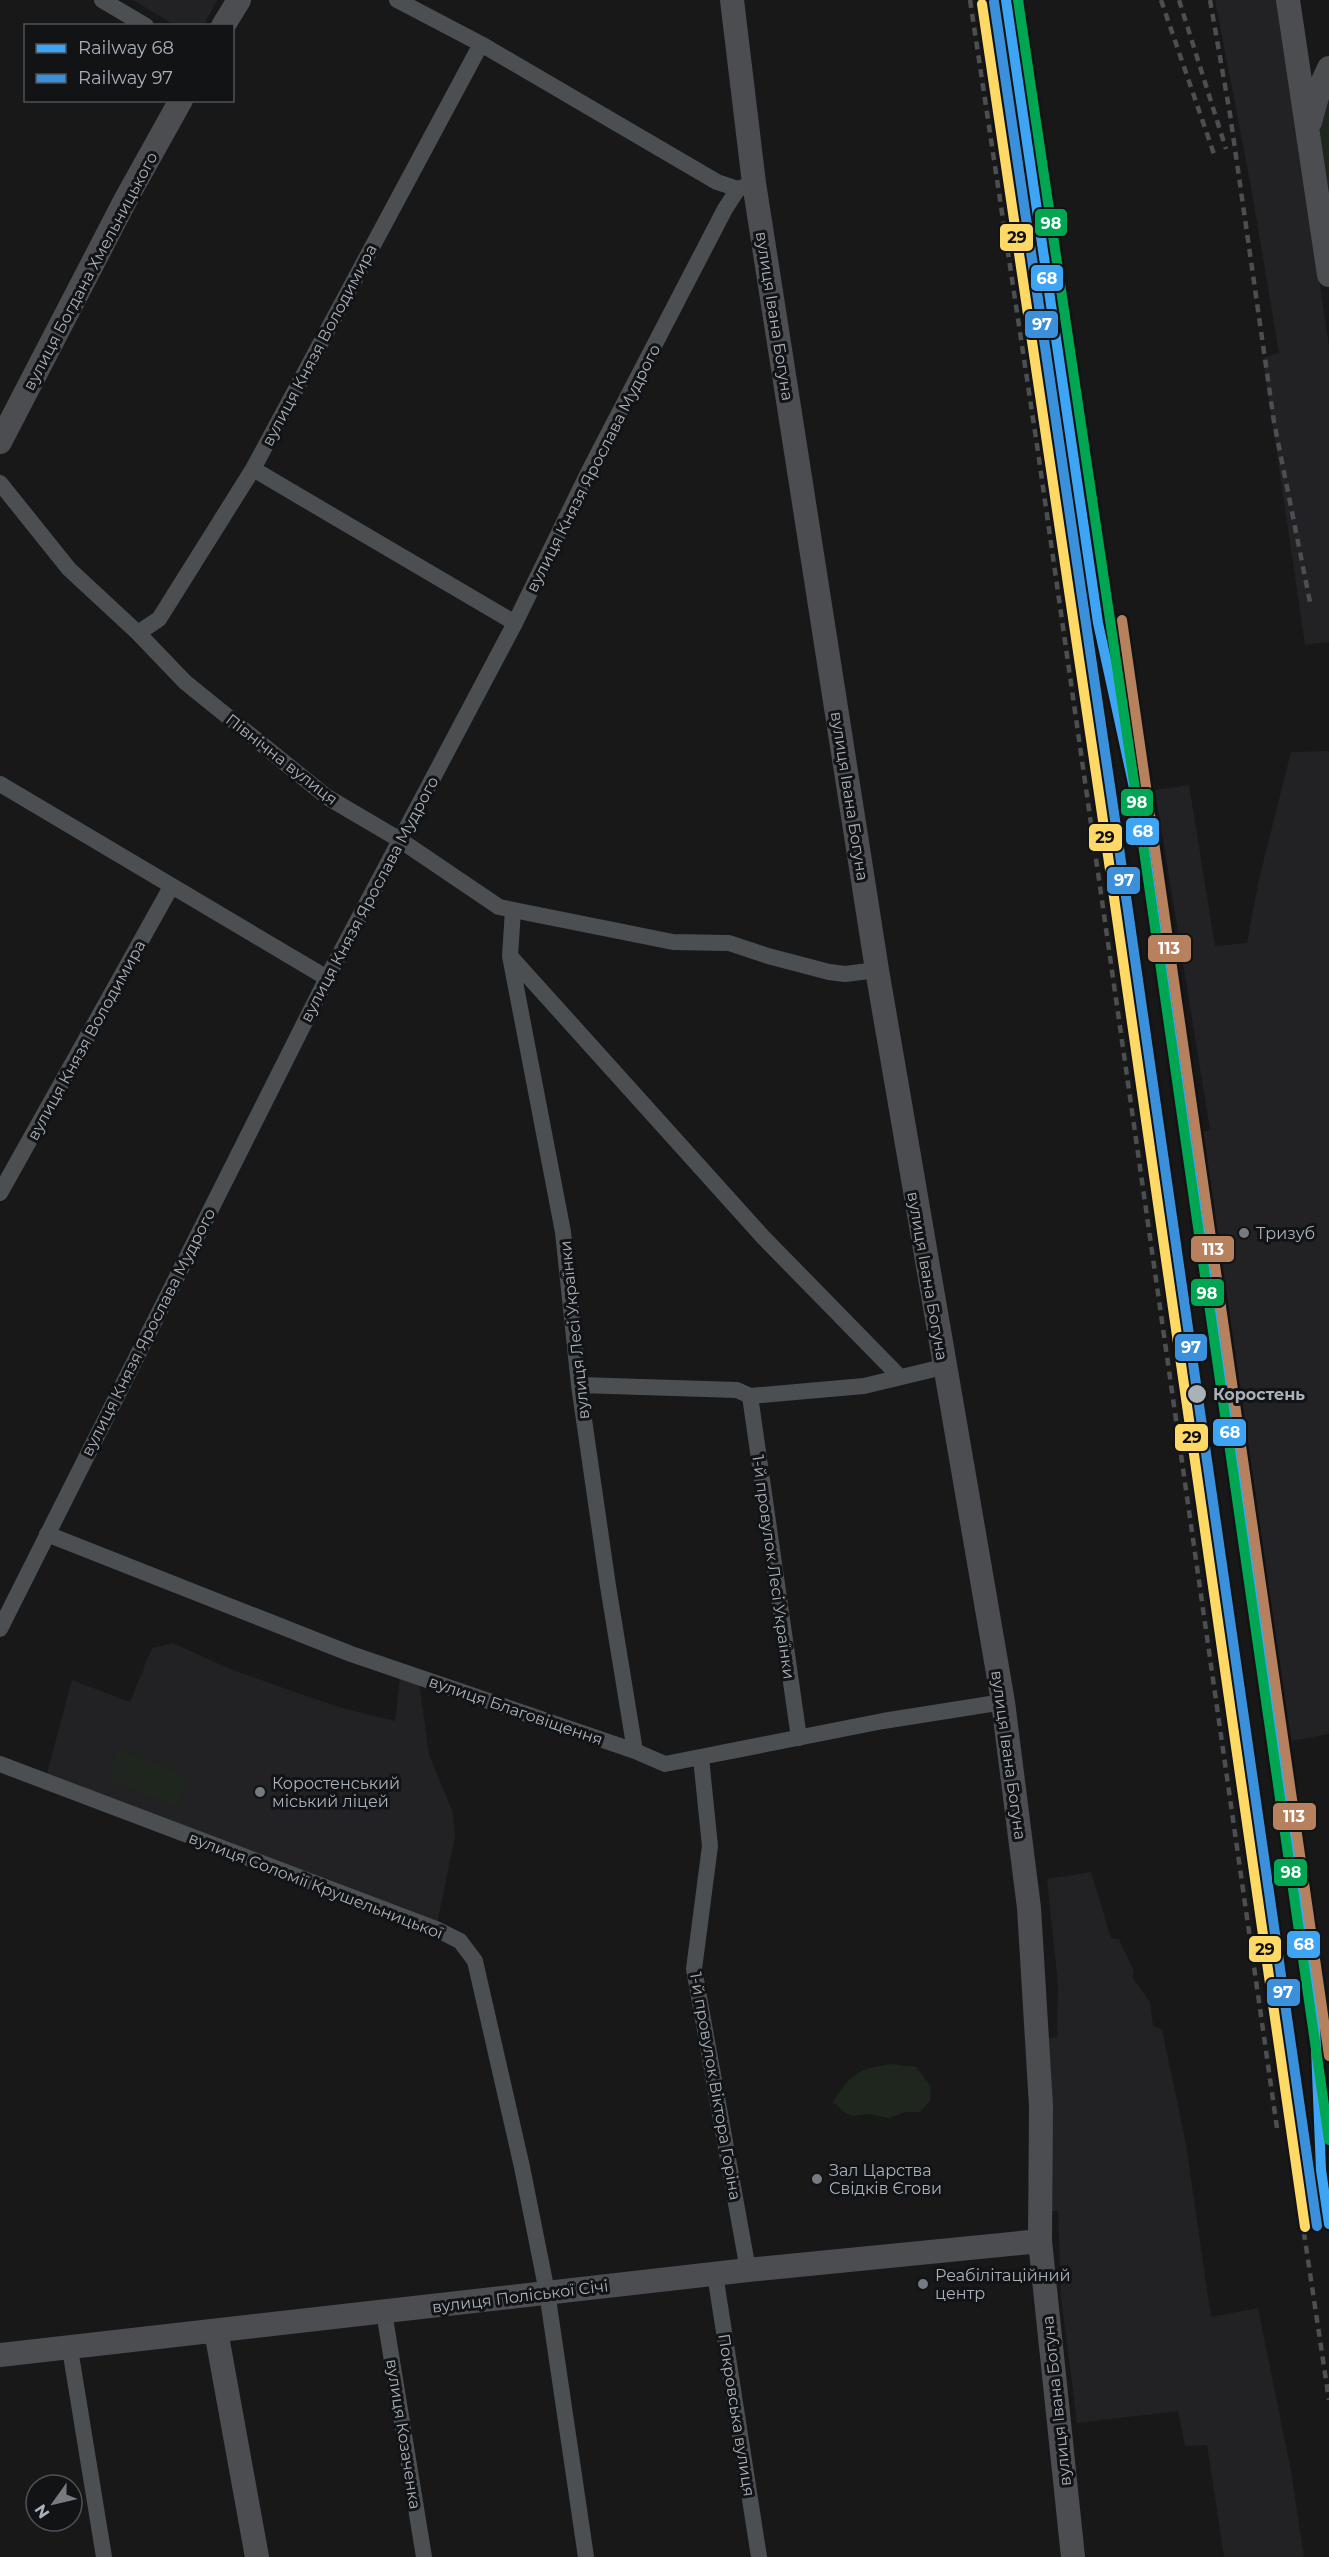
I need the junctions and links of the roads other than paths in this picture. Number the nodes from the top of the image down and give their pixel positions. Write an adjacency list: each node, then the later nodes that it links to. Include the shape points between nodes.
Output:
1 (102, 0): 6 (street)
2 (239, 0): 7 (street)
3 (398, 0): 8 (street)
4 (732, 0): 12 (street, вулиця Івана Богуна)
5 (1288, 0): 11 (street)
6 (143, 24)
7 (225, 24)
8 (481, 44): 12 (street, via 717,182); 15 (street, вулиця Князя Володимира)
9 (1329, 68): 11 (street)
10 (179, 102): 14 (street, вулиця Богдана Хмельницького)
11 (1308, 132): 13 (street)
12 (746, 186): 17 (street, вулиця Князя Ярослава Мудрого, via 720,220); 24 (street, вулиця Івана Богуна)
13 (1329, 275)
14 (0, 442)
15 (253, 469): 17 (street); 18 (street, вулиця Князя Володимира, via 159,619)
16 (0, 483): 18 (street, Північна вулиця, via 69,569)
17 (514, 623): 20 (street, вулиця Князя Ярослава Мудрого)
18 (138, 633): 20 (street, Північна вулиця, via 184,682 318,790)
19 (0, 784): 21 (street)
20 (400, 840): 22 (street, Північна вулиця, via 487,900); 25 (street, вулиця Князя Ярослава Мудрого)
21 (171, 887): 25 (street); 26 (street, вулиця Князя Володимира)
22 (513, 910): 23 (street, вулиця Лесі Українки); 24 (street, Північна вулиця, via 674,942 729,943 829,972)
23 (510, 956): 28 (street, via 763,1237); 29 (street, вулиця Лесі Українки, via 563,1232)
24 (877, 970): 27 (street, вулиця Івана Богуна)
25 (327, 978): 31 (street, вулиця Князя Ярослава Мудрого)
26 (0, 1193)
27 (944, 1366): 28 (street); 33 (street, вулиця Івана Богуна)
28 (900, 1377): 30 (street, via 864,1386)
29 (579, 1385): 30 (street, via 737,1390); 35 (street, вулиця Лесі Українки)
30 (750, 1395): 34 (street, 1-й провулок Лесі Українки)
31 (47, 1534): 32 (street, вулиця Князя Ярослава Мудрого); 35 (street, вулиця Благовіщення, via 351,1654)
32 (0, 1629)
33 (1003, 1702): 34 (street, вулиця Благовіщення); 38 (street, вулиця Івана Богуна, via 1029,1908 1041,2106)
34 (799, 1738): 36 (street, вулиця Благовіщення)
35 (635, 1750): 36 (street, вулиця Благовіщення, via 665,1764)
36 (701, 1758): 39 (street, 1-й провулок Віктора Горіна, via 710,1846 694,1969)
37 (0, 1764): 41 (street, вулиця Соломії Крушельницької, via 460,1941 476,1961)
38 (1040, 2241): 39 (street, вулиця Поліської Січі); 51 (street, вулиця Івана Богуна)
39 (748, 2270): 40 (street, вулиця Поліської Січі)
40 (715, 2274): 41 (street, вулиця Поліської Січі); 50 (street, Покровська вулиця)
41 (547, 2292): 42 (street, вулиця Поліської Січі); 49 (street, вулиця Соломії Крушельницької)
42 (384, 2312): 43 (street, вулиця Поліської Січі); 48 (street, вулиця Козаченка)
43 (216, 2331): 44 (street, вулиця Поліської Січі); 47 (street)
44 (70, 2349): 45 (street, вулиця Поліської Січі); 46 (street)
45 (0, 2355)
46 (104, 2557)
47 (257, 2557)
48 (424, 2557)
49 (586, 2557)
50 (759, 2557)
51 (1073, 2557)

